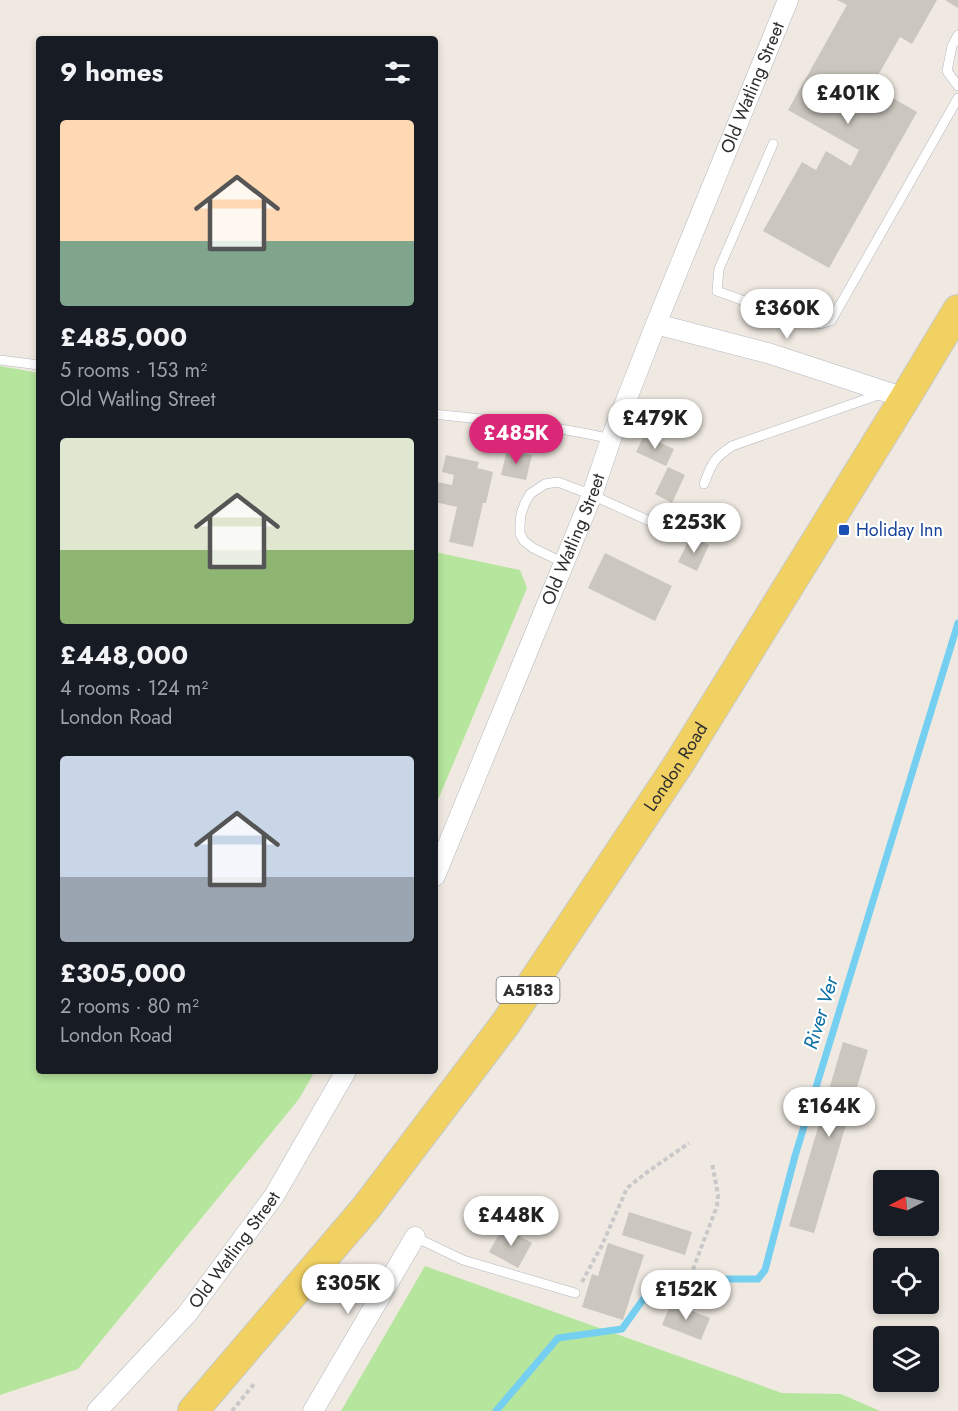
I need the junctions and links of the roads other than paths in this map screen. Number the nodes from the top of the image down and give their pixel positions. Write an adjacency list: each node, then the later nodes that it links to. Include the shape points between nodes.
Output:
1 (788, 0): 7 (street, Old Watling Street)
2 (958, 34): 3 (lane, via 947,71)
3 (958, 86)
4 (958, 98): 5 (lane, via 831,321 820,324 717,291 719,269)
5 (773, 144)
6 (958, 309): 10 (main road, London Road / A5183)
7 (656, 324): 10 (street, via 771,354); 12 (street, Old Watling Street)
8 (0, 360): 9 (lane)
9 (36, 365)
10 (896, 395): 13 (lane, via 732,446 712,463); 22 (main road, London Road / A5183, via 678,765 506,1023 366,1208)
11 (438, 414): 12 (lane)
12 (611, 439): 14 (street, Old Watling Street)
13 (704, 484)
14 (592, 495): 15 (lane); 16 (street, Old Watling Street); 16 (lane, via 558,482 545,484 530,494 521,514 520,534 524,541)
15 (678, 534)
16 (564, 562): 17 (street, Old Watling Street)
17 (438, 869)
18 (343, 1074): 21 (street, Old Watling Street, via 261,1214 187,1314)
19 (415, 1237): 20 (lane, via 463,1260); 23 (street)
20 (575, 1293)
21 (97, 1411)
22 (193, 1411)
23 (313, 1411)

